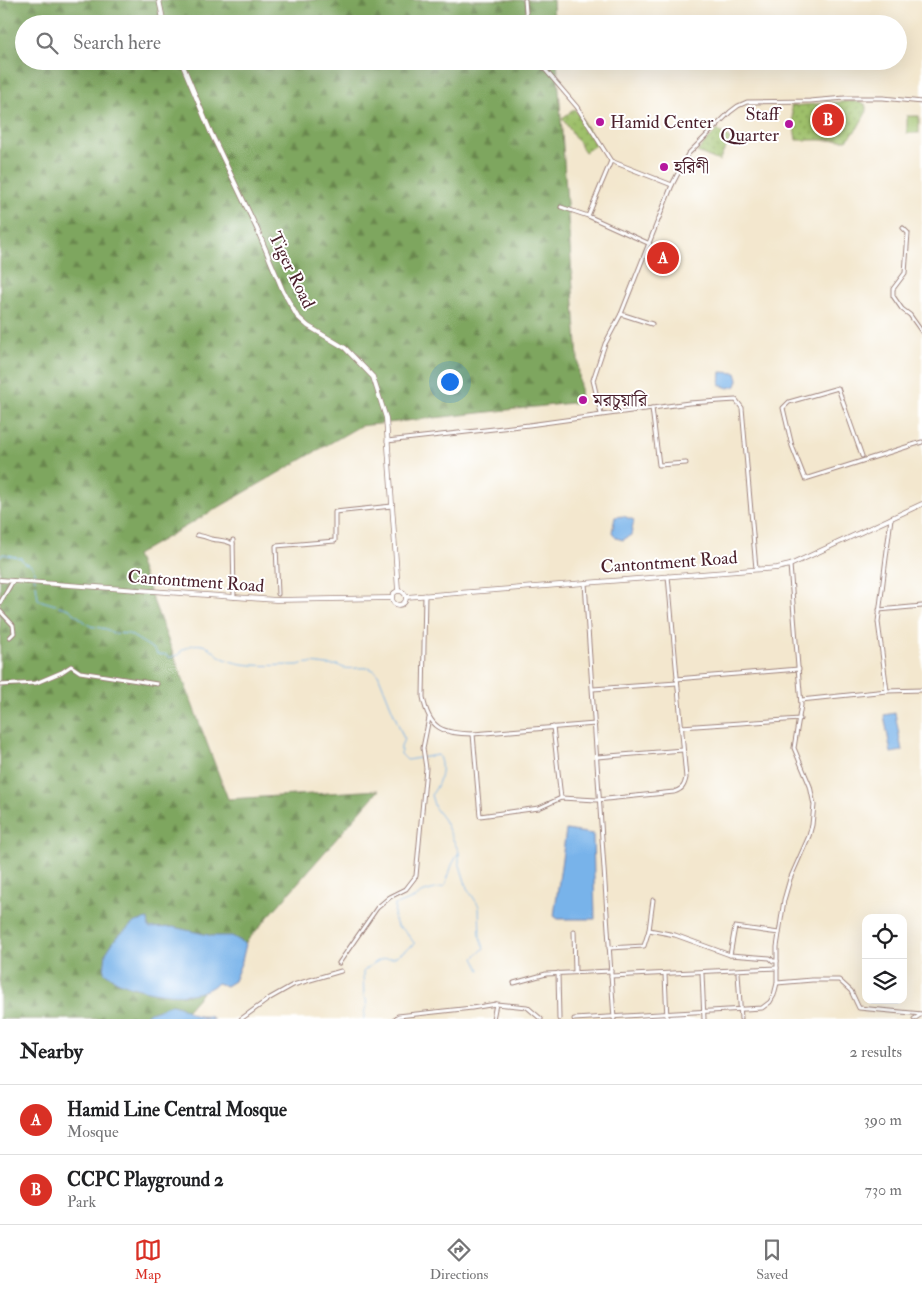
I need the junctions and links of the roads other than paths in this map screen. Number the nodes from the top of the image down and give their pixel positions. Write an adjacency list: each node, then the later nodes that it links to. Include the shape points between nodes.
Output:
1 (159, 0): 3 (street)
2 (525, 0): 4 (street)
3 (162, 15)
4 (526, 15)
5 (185, 70): 19 (street, Tiger Road, via 283,291 297,316 345,348 373,377 386,418)
6 (545, 70): 8 (street, via 577,107)
7 (922, 102): 9 (street, via 883,98 747,102 730,112 688,154)
8 (611, 161): 9 (street); 11 (street)
9 (672, 185): 13 (street)
10 (561, 207): 11 (street)
11 (588, 216): 13 (street)
12 (903, 228): 16 (street, via 908,233 905,273 893,289 893,296)
13 (650, 244): 14 (street)
14 (622, 314): 15 (street); 18 (street, via 605,344 593,380)
15 (652, 324)
16 (922, 332)
17 (652, 408): 18 (street); 22 (street, via 659,465); 30 (street, via 736,400 742,408)
18 (601, 414): 19 (street)
19 (388, 441): 24 (street, Tiger Road)
20 (922, 442): 21 (street, via 805,479 792,446 783,408 789,402 838,388)
21 (862, 456)
22 (686, 463)
23 (922, 504): 25 (street, Cantontment Road)
24 (392, 506): 35 (street, Tiger Road); 36 (street, via 335,512 335,541 276,546)
25 (892, 518): 29 (street, Cantontment Road); 43 (street)
26 (197, 536): 28 (street, via 223,539)
27 (233, 540): 28 (street)
28 (233, 545): 38 (street)
29 (790, 565): 30 (street, Cantontment Road); 46 (street)
30 (756, 570): 31 (street, Cantontment Road)
31 (668, 576): 34 (street, Cantontment Road); 47 (street)
32 (0, 580): 33 (street, Cantontment Road)
33 (13, 581): 38 (street, Cantontment Road); 41 (street)
34 (585, 583): 37 (street, Cantontment Road); 51 (street)
35 (398, 590): 39 (street); 40 (street)
36 (278, 594)
37 (425, 595): 39 (street, Cantontment Road); 55 (street, via 423,697)
38 (234, 597): 40 (street, Cantontment Road, via 276,600)
39 (406, 597): 40 (street, via 399,605)
40 (391, 598)
41 (0, 603)
42 (922, 606): 43 (street)
43 (879, 610): 53 (street)
44 (0, 611): 45 (street, via 13,625 14,633)
45 (10, 637)
46 (799, 668): 47 (street); 54 (street)
47 (676, 679): 48 (street)
48 (676, 683): 51 (street); 59 (street)
49 (156, 684): 50 (street, via 80,672 70,666 36,683)
50 (0, 685)
51 (593, 689): 57 (street)
52 (922, 690): 53 (street)
53 (887, 692): 54 (street)
54 (801, 700): 56 (street)
55 (429, 718): 60 (street, via 442,730 453,734); 72 (street, via 423,748 426,768 416,876 406,889 377,908)
56 (800, 719): 59 (street); 68 (street, via 794,748 810,786 813,818 809,836 790,879)
57 (595, 724): 58 (street); 62 (street)
58 (553, 727): 60 (street); 63 (street)
59 (681, 727): 61 (street)
60 (473, 734): 63 (street, via 480,816 539,808)
61 (683, 750): 62 (street); 64 (street, via 686,778 682,789)
62 (597, 757): 64 (street)
63 (561, 798): 64 (street)
64 (600, 800): 69 (street)
65 (653, 900): 66 (street)
66 (649, 930): 69 (street, via 644,946); 70 (street, via 675,935)
67 (574, 931): 76 (street)
68 (779, 933): 70 (street, via 735,927); 71 (street)
69 (609, 948): 75 (street)
70 (730, 955): 71 (street)
71 (777, 961): 73 (street)
72 (339, 963)
73 (777, 968): 80 (street); 82 (street)
74 (341, 971): 91 (street, via 292,986)
75 (611, 971): 76 (street); 80 (street)
76 (575, 972): 77 (street)
77 (558, 973): 83 (street); 95 (street)
78 (738, 973): 85 (street)
79 (702, 974): 86 (street)
80 (611, 976): 90 (street)
81 (665, 976): 87 (street)
82 (776, 983): 85 (street, via 774,996 762,1008); 88 (street, via 839,980 851,991 859,1008)
83 (514, 984)
84 (496, 1004): 92 (street, via 398,1016); 93 (street); 94 (street, via 527,1007)
85 (740, 1009): 86 (street); 99 (street)
86 (704, 1011): 87 (street); 98 (street)
87 (667, 1013): 90 (street); 97 (street)
88 (922, 1014): 100 (street)
89 (596, 1018): 90 (street); 96 (street)
90 (614, 1018)
91 (241, 1019)
92 (395, 1019)
93 (493, 1019)
94 (541, 1019)
95 (559, 1019)
96 (574, 1019)
97 (667, 1019)
98 (704, 1019)
99 (741, 1019)
100 (914, 1019)

